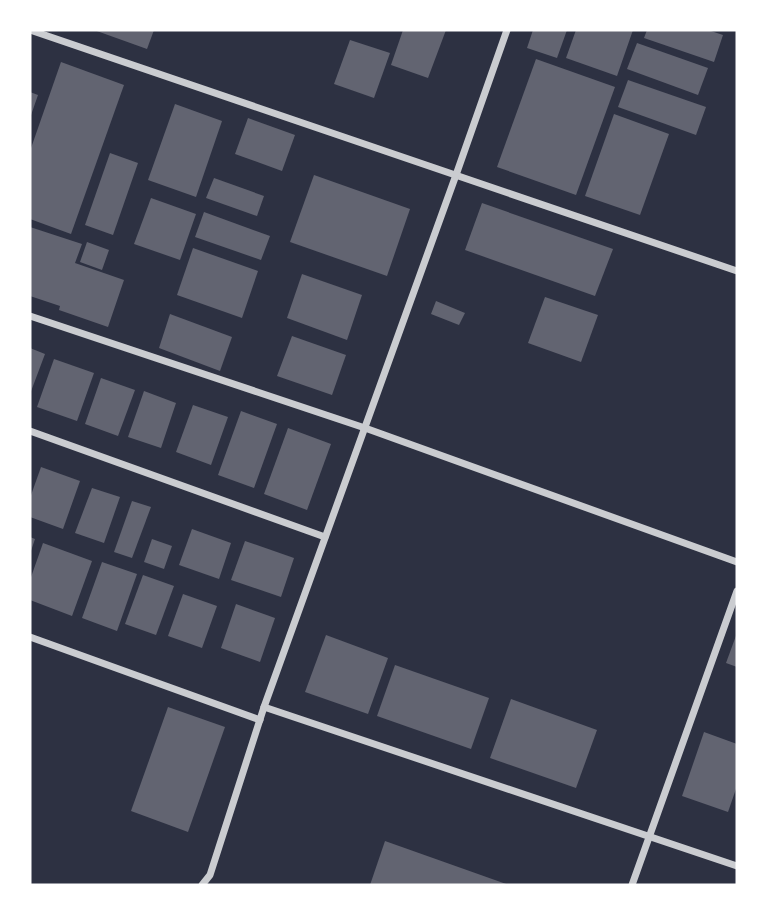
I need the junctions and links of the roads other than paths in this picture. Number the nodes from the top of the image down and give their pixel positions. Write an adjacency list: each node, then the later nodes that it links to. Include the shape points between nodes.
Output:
1 (30, 30): 3 (street)
2 (507, 30): 3 (street)
3 (456, 175): 4 (street); 6 (street)
4 (737, 271)
5 (30, 316): 6 (street)
6 (365, 428): 8 (street); 9 (street)
7 (30, 431): 8 (street)
8 (325, 537): 12 (street)
9 (737, 562)
10 (737, 591): 14 (street)
11 (30, 637): 13 (street)
12 (264, 707): 13 (street); 14 (street)
13 (260, 720): 16 (street, via 210,875)
14 (649, 836): 15 (street); 17 (street)
15 (737, 866)
16 (202, 885)
17 (632, 885)

